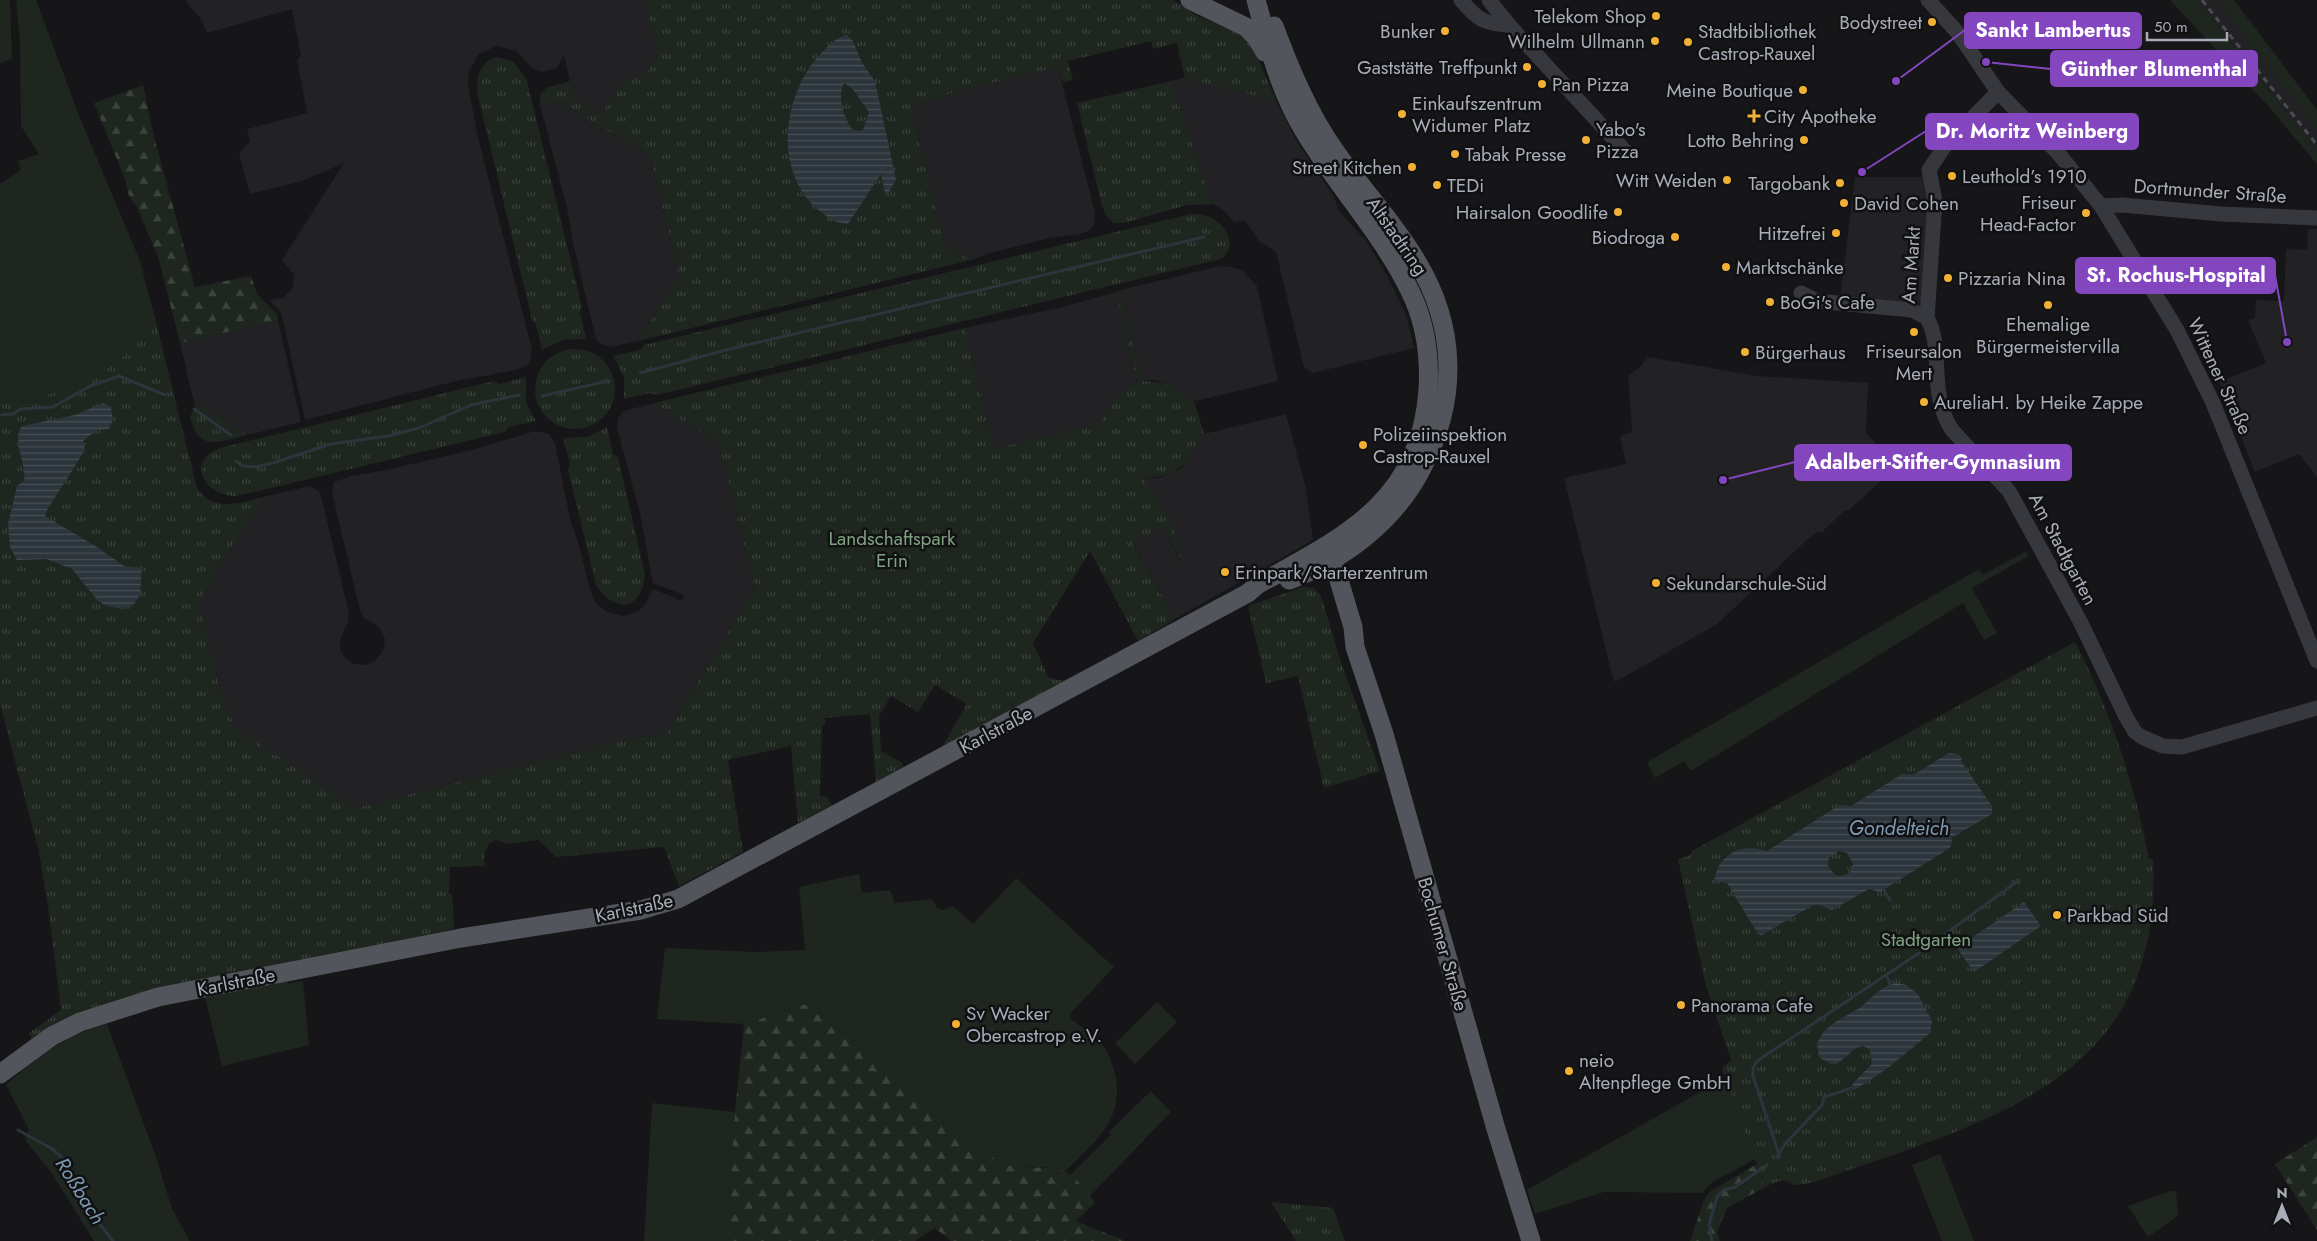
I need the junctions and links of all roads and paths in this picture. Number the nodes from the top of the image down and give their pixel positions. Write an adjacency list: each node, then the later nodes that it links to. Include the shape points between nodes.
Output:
1 (1190, 0): 7 (main road, via 1250,30)
2 (1461, 0): 6 (street, via 1484,22)
3 (1489, 0): 6 (street)
4 (1928, 0): 8 (street, Wittener Straße, via 1958,33)
5 (1264, 1): 7 (main road, Altstadtring); 15 (main road, Altstadtring, via 1287,60 1322,131 1424,274 1440,313)
6 (1509, 25): 9 (street)
7 (1273, 66): 14 (main road, Altstadtring, via 1306,133 1410,291 1426,340)
8 (1998, 92): 10 (street, Wittener Straße, via 2058,153); 13 (street, Am Markt, via 1944,147 1929,170 1935,201)
9 (1626, 152)
10 (2101, 206): 11 (street, Dortmunder Straße); 17 (street, Wittener Straße, via 2195,362)
11 (2317, 218)
12 (1801, 293): 13 (street, via 1817,301 1912,310)
13 (1927, 318): 18 (street, Am Stadtgarten, via 1933,333 1938,392 1945,418 1952,430 2009,491 2136,732 2154,744 2182,747)
14 (1428, 372): 15 (main road); 16 (main road, Altstadtring, via 1424,420 1403,473 1374,511)
15 (1448, 372): 16 (main road, Altstadtring, via 1444,414 1433,447 1413,486 1378,527)
16 (1325, 555): 19 (main road, Karlstraße, via 1295,578 1248,594 666,904 462,938 158,998 80,1022 52,1036); 20 (main road, Bochumer Straße, via 1343,630 1355,647 1384,734)
17 (2317, 661)
18 (2317, 708)
19 (0, 1074)
20 (1531, 1241)

